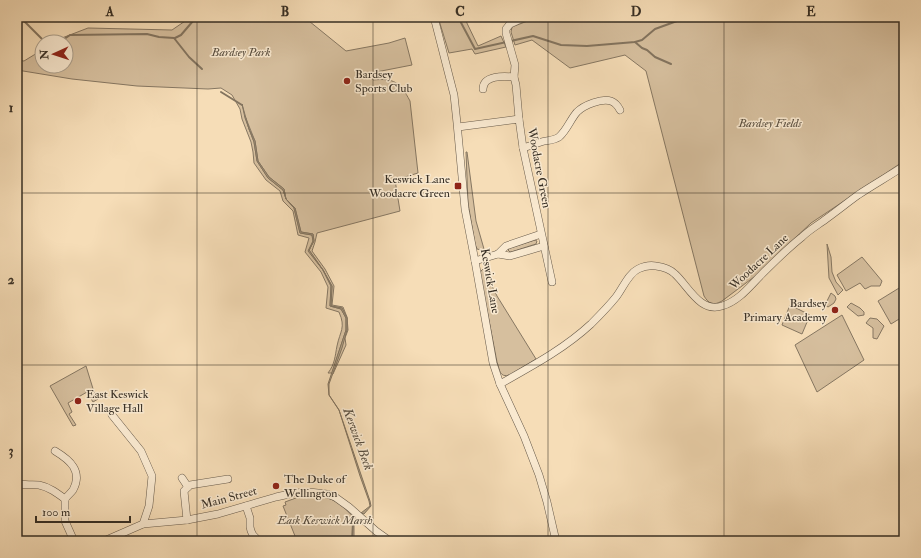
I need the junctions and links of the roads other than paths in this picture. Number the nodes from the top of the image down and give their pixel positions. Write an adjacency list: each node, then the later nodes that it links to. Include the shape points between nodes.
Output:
1 (434, 17): 7 (street, Keswick Lane, via 454,95)
2 (525, 17): 3 (street, via 507,26 506,29 515,65)
3 (514, 77): 4 (street, via 501,76 487,80); 6 (street)
4 (483, 89)
5 (620, 110): 8 (street, via 610,100 594,102 578,112 560,136)
6 (519, 119): 7 (street, Woodacre Green); 8 (street, Woodacre Green)
7 (458, 127): 13 (street, Keswick Lane, via 465,209)
8 (523, 148): 10 (street, Woodacre Green)
9 (904, 166): 15 (street, Woodacre Lane, via 858,195 802,236 731,302 723,306 710,307 696,298 669,270 645,266 632,274 607,307 576,337)
10 (541, 234): 11 (street, Woodacre Green); 12 (street, via 506,246)
11 (544, 246): 12 (street, via 510,256); 14 (street, Woodacre Green)
12 (498, 254): 13 (street)
13 (475, 261): 15 (street, Keswick Lane, via 493,363)
14 (552, 282)
15 (500, 384): 30 (street, Keswick Lane, via 539,475)
16 (112, 415): 25 (street, via 141,451 152,476 149,506)
17 (55, 451): 22 (street, via 68,459 76,470 73,491)
18 (182, 478): 21 (street)
19 (228, 479): 21 (street)
20 (17, 483): 22 (street, via 53,490)
21 (188, 487): 24 (street, via 184,491)
22 (64, 499): 26 (street, via 65,520)
23 (246, 506): 24 (street, Main Street); 28 (street, via 251,531); 29 (street, Main Street, via 294,493 327,494 349,507)
24 (187, 520): 25 (street, Main Street)
25 (143, 524): 27 (street, Main Street)
26 (74, 541)
27 (104, 541)
28 (259, 541)
29 (390, 541)
30 (556, 541)

